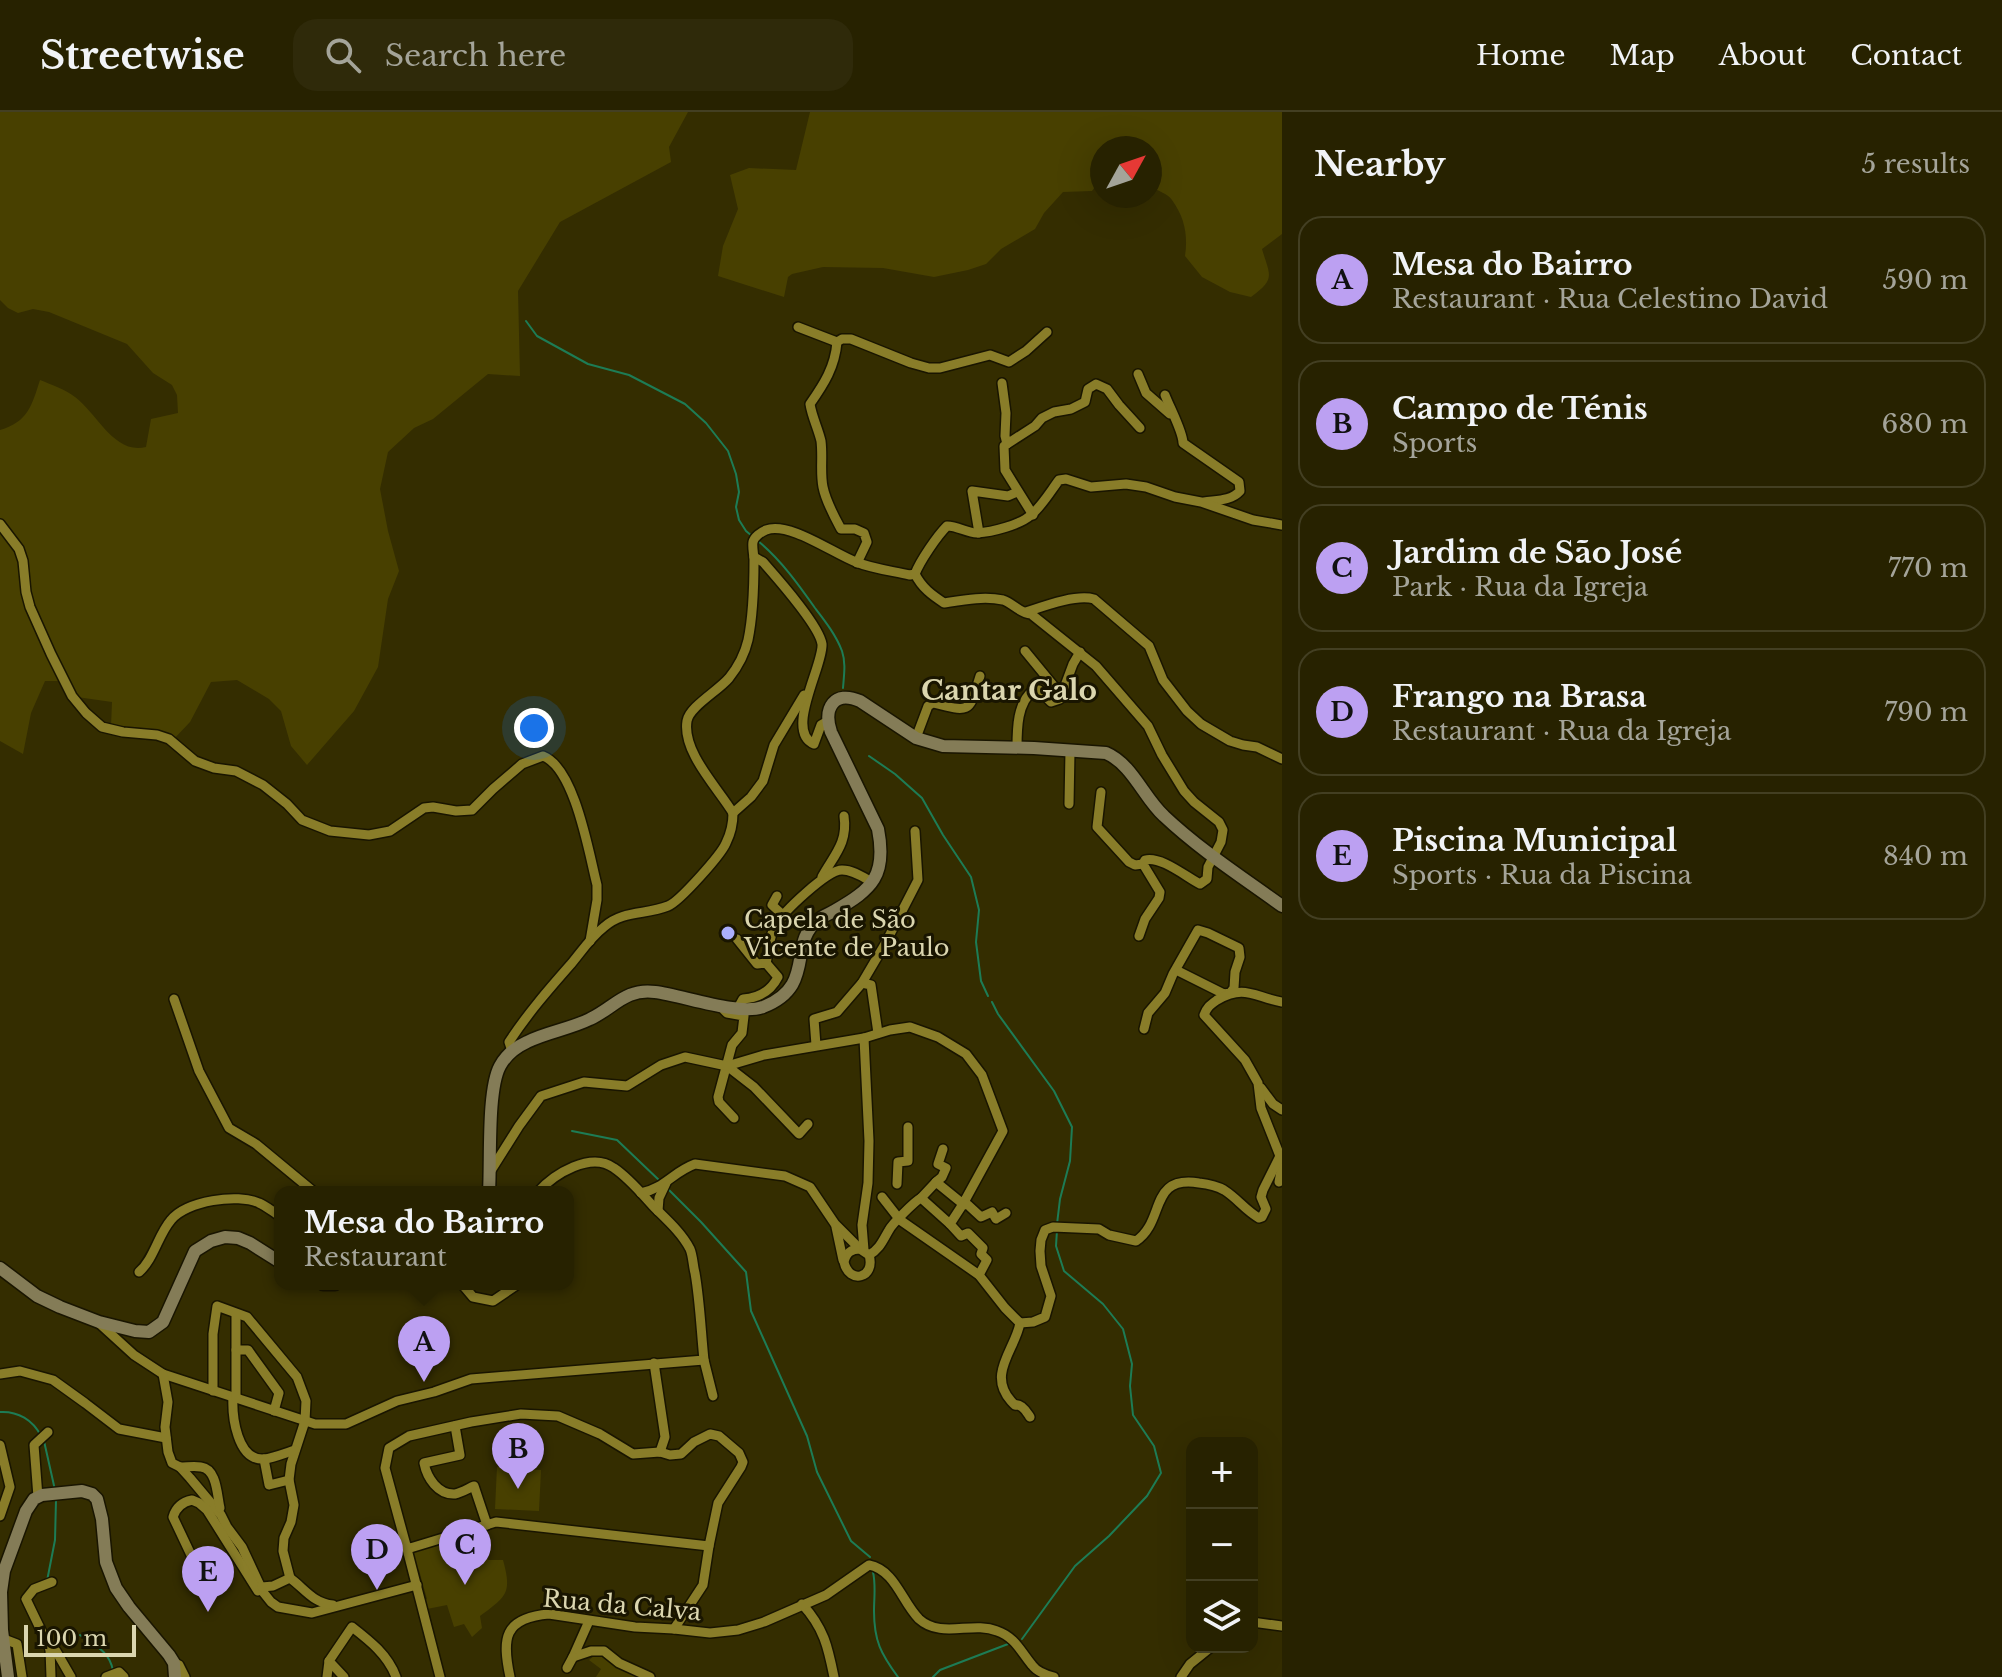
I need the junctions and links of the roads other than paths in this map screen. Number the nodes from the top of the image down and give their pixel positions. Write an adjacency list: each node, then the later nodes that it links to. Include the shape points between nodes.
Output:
1 (798, 327): 3 (street)
2 (1047, 332): 3 (street, via 1009,362 990,355 940,368 911,363 851,339)
3 (837, 342): 17 (street, via 836,359 810,404 820,438 825,497 841,529 864,533 867,542)
4 (1138, 374): 7 (street, via 1146,393)
5 (1002, 383): 9 (street)
6 (1165, 395): 7 (street)
7 (1172, 416): 11 (street, via 1183,443 1239,482 1236,495)
8 (1140, 428): 9 (street, via 1107,389 1096,384 1088,389 1085,402 1042,418)
9 (1007, 444): 10 (street, via 1005,470)
10 (1017, 492): 12 (street); 15 (street, via 1008,496 972,491)
11 (1201, 502): 12 (street, via 1146,487 1091,487 1066,479 1059,480); 14 (street)
12 (1033, 515): 15 (street)
13 (0, 524): 44 (street, via 19,549 40,631 86,713 102,727 157,735 195,761 236,771 263,785 302,820 330,831 390,831 424,808 472,810 522,764 543,756 551,759 572,790 597,885)
14 (1282, 525)
15 (979, 533): 18 (street, via 947,526)
16 (754, 557): 17 (street, via 753,540 777,527); 23 (street, via 777,578 818,633 822,645); 32 (street, via 748,640 740,660 686,721 695,755)
17 (857, 563): 18 (street)
18 (915, 574): 19 (street, via 930,595 944,603 1006,600)
19 (1023, 613): 21 (street); 29 (street, via 1094,599 1149,646 1163,680 1201,724 1230,741)
20 (1025, 651): 24 (street)
21 (1080, 652): 24 (street); 35 (street, via 1148,726 1184,791 1219,822 1223,830)
22 (980, 676): 26 (street, via 969,707 928,706)
23 (810, 686): 25 (street, via 805,738 814,744); 32 (street, via 774,745 763,781)
24 (1062, 696): 27 (street, via 1051,702 1039,690 1029,694 1020,711)
25 (828, 721): 26 (street, via 832,704 851,697); 38 (street, via 878,829 882,862)
26 (916, 738): 27 (street, via 943,746)
27 (1017, 748): 28 (street)
28 (1070, 751): 31 (street); 35 (street, via 1113,756 1160,813)
29 (1282, 759)
30 (1101, 792): 36 (street, via 1097,827 1129,862)
31 (1069, 804)
32 (733, 813): 44 (street, via 726,846 675,902 616,919)
33 (844, 816): 37 (street, via 843,844)
34 (915, 831): 47 (street, via 918,880)
35 (1214, 857): 36 (street, via 1200,884 1152,858); 40 (street)
36 (1143, 864): 42 (street, via 1160,892)
37 (820, 880): 38 (street, via 841,870); 41 (street)
38 (872, 882): 52 (street, via 808,930 797,976 778,999 754,1009)
39 (777, 896): 41 (street, via 772,905)
40 (1282, 906)
41 (784, 916): 45 (street, via 770,938)
42 (1139, 936)
43 (737, 939): 45 (street, via 757,964)
44 (590, 941): 57 (street, via 520,1025 509,1042)
45 (766, 963): 52 (street, via 778,977 775,984 755,998 743,999)
46 (1176, 970): 48 (street); 48 (street, via 1198,930 1239,948); 53 (street, via 1148,1013)
47 (862, 983): 54 (street, via 871,985); 56 (street, via 837,1012 814,1019)
48 (1230, 993): 50 (street); 59 (street, via 1204,1015 1245,1060)
49 (174, 999): 71 (street, via 199,1071 229,1128)
50 (1282, 1002)
51 (719, 1005): 52 (street); 57 (street, via 637,991 592,1018); 58 (street, via 727,1013 744,1016)
52 (738, 1008)
53 (1144, 1029)
54 (878, 1033): 55 (street); 77 (street, via 910,1027 938,1037 966,1054 982,1075 1003,1131)
55 (864, 1038): 56 (street); 84 (street, via 869,1141)
56 (816, 1045): 58 (street)
57 (512, 1051): 66 (street, via 496,1075)
58 (727, 1066): 61 (street, via 718,1097); 62 (street, via 799,1134); 66 (street, via 685,1057 627,1086 584,1082 541,1096)
59 (1259, 1086): 60 (street); 65 (street, via 1261,1108)
60 (1282, 1110)
61 (734, 1118)
62 (808, 1124)
63 (908, 1127): 70 (street, via 908,1161 898,1162)
64 (943, 1149): 67 (street, via 938,1164 946,1168)
65 (1280, 1156): 68 (street); 96 (street, via 1263,1190 1266,1209 1259,1218 1224,1190 1189,1181 1170,1186 1136,1241 1099,1229 1045,1230 1041,1266 1051,1296 1045,1317)
66 (490, 1172): 72 (street)
67 (936, 1182): 76 (street); 77 (street)
68 (1279, 1182)
69 (666, 1183): 74 (street); 78 (street); 82 (street, via 695,1164 785,1176 810,1187)
70 (897, 1184)
71 (307, 1186)
72 (489, 1186)
73 (543, 1186): 74 (street, via 563,1172 598,1162 613,1166)
74 (641, 1193): 78 (street)
75 (882, 1197): 81 (street)
76 (921, 1198): 81 (street); 83 (street)
77 (963, 1204): 80 (street, via 981,1217 992,1212 996,1219); 83 (street)
78 (658, 1211): 98 (street, via 691,1250)
79 (274, 1212): 90 (street, via 241,1199 200,1202 173,1216)
80 (1006, 1213)
81 (900, 1220): 86 (street, via 876,1251); 91 (street)
82 (835, 1224): 85 (street); 88 (street)
83 (950, 1224): 91 (street, via 983,1248 987,1260)
84 (862, 1225): 85 (street, via 853,1234); 86 (street)
85 (843, 1233): 86 (street)
86 (864, 1251): 88 (street, via 851,1250); 88 (street, via 871,1259 863,1275 850,1274)
87 (274, 1259): 95 (street, via 238,1238 211,1241 195,1251 157,1328 135,1331)
88 (844, 1262)
89 (0, 1268): 95 (street, via 37,1296)
90 (139, 1272)
91 (979, 1275): 96 (street)
92 (467, 1290): 93 (street, via 473,1297 493,1301)
93 (509, 1290)
94 (236, 1314): 97 (street); 102 (street, via 217,1306); 107 (street, via 247,1317 297,1377 306,1401)
95 (99, 1322): 101 (street)
96 (1020, 1323): 106 (street, via 1002,1379 1010,1400)
97 (236, 1350): 104 (street); 105 (street, via 248,1350 279,1393)
98 (704, 1360): 99 (street); 103 (street)
99 (654, 1363): 107 (street, via 471,1379 397,1401 346,1424); 113 (street, via 665,1437)
100 (0, 1374): 110 (street, via 20,1371 53,1380 119,1429)
101 (163, 1374): 102 (street); 110 (street)
102 (213, 1391): 104 (street)
103 (713, 1396)
104 (234, 1398): 105 (street); 114 (street, via 240,1441 248,1453)
105 (274, 1411): 107 (street)
106 (1030, 1417)
107 (305, 1421): 112 (street)
108 (455, 1426): 113 (street, via 521,1414 558,1416 633,1454); 120 (street, via 460,1455 424,1463 426,1471 442,1490 455,1494 474,1486); 122 (street, via 409,1436 389,1448 385,1468)
109 (48, 1432): 117 (street, via 34,1445)
110 (166, 1438): 115 (street, via 172,1463)
111 (0, 1445): 119 (street, via 10,1487)
112 (295, 1450): 114 (street); 116 (street)
113 (660, 1452): 121 (street, via 681,1454 710,1434 739,1453 743,1462 718,1503)
114 (264, 1459): 116 (street, via 269,1485)
115 (180, 1467): 118 (street); 118 (street, via 207,1469 214,1476)
116 (289, 1480): 124 (street, via 294,1505 283,1551)
117 (51, 1494): 135 (street, via 26,1511 4,1571); 142 (street, via 82,1491 97,1499 106,1562 116,1588)
118 (221, 1515): 127 (street)
119 (0, 1516)
120 (487, 1525): 121 (street); 122 (street)
121 (709, 1546): 134 (street, via 703,1585)
122 (407, 1549): 126 (street)
123 (191, 1555): 128 (street, via 173,1517 192,1500 207,1510)
124 (290, 1578): 127 (street); 130 (street, via 310,1597)
125 (47, 1584): 136 (street, via 26,1599)
126 (417, 1585): 130 (street); 151 (street)
127 (262, 1587): 128 (street)
128 (267, 1598): 130 (street, via 278,1607 312,1613)
129 (802, 1604): 134 (street, Rua da Calva, via 738,1630); 140 (street, Rua da Calva, via 826,1595 869,1565 878,1567 919,1619 935,1629 994,1629 1016,1642); 154 (street, via 827,1640)
130 (340, 1606)
131 (589, 1621): 134 (street, Rua da Calva); 138 (street); 152 (street, Rua da Calva, via 549,1614 515,1625 505,1645)
132 (1258, 1623): 133 (street)
133 (1282, 1626)
134 (674, 1629)
135 (4, 1639): 143 (street); 144 (street, via 17,1644)
136 (50, 1649): 145 (street); 146 (street)
137 (1204, 1653): 157 (street)
138 (573, 1657): 141 (street); 153 (street, via 604,1651)
139 (329, 1661): 148 (street); 149 (street); 150 (street, via 352,1627 373,1643)
140 (1033, 1667): 155 (street); 156 (street, Rua da Calva)
141 (567, 1668)
142 (175, 1670): 147 (street, via 179,1665)
143 (8, 1677)
144 (22, 1677)
145 (51, 1677)
146 (71, 1677)
147 (185, 1677)
148 (327, 1677)
149 (344, 1677)
150 (396, 1677)
151 (440, 1677)
152 (510, 1677)
153 (650, 1677)
154 (834, 1677)
155 (1027, 1677)
156 (1054, 1677)
157 (1181, 1677)

